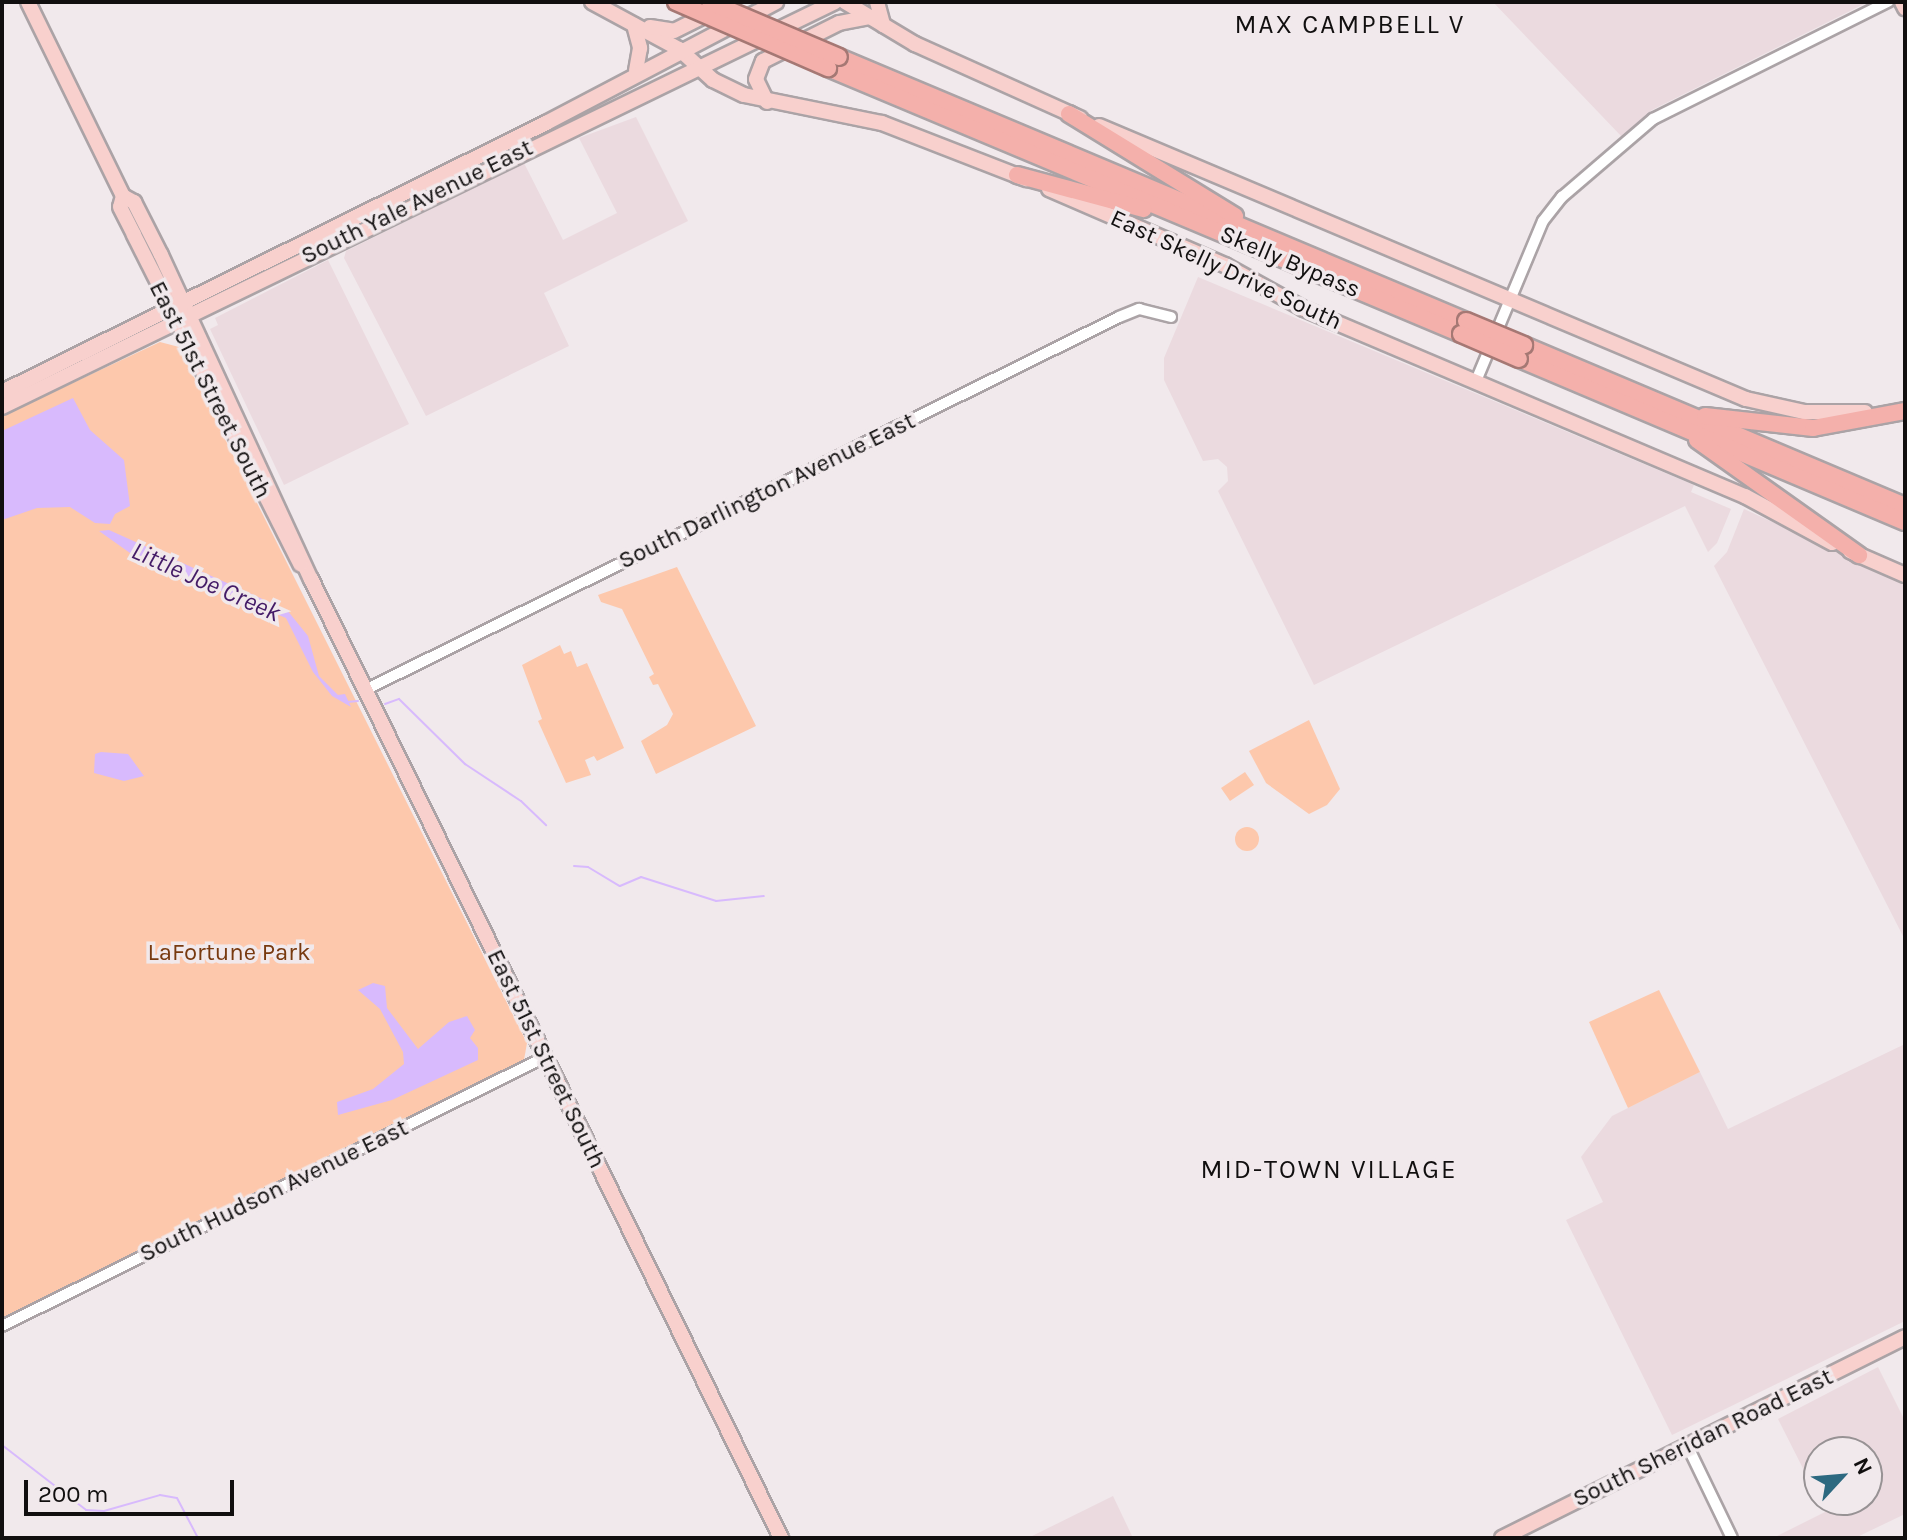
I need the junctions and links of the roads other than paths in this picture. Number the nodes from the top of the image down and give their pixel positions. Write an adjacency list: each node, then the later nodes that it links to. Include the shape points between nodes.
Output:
1 (28, 2): 23 (main road, East 51st Street South)
2 (592, 2): 14 (main road, East Skelly Drive South)
3 (676, 2): 16 (highway, Skelly Bypass, bridge)
4 (710, 2): 16 (highway, Skelly Bypass, bridge)
5 (732, 2): 14 (main road, via 674,31)
6 (776, 2): 15 (main road, South Yale Avenue East)
7 (835, 2): 17 (main road, South Yale Avenue East)
8 (845, 2): 13 (main road)
9 (877, 2): 13 (main road)
10 (1888, 2): 26 (street, via 1646,124 1547,214)
11 (1902, 2): 12 (main road)
12 (1905, 8)
13 (877, 21): 19 (main road, via 839,23 763,61 756,79); 20 (main road)
14 (630, 22): 15 (main road, East Skelly Drive South); 18 (main road, via 640,48)
15 (679, 49): 17 (main road, East Skelly Drive South); 18 (main road, South Yale Avenue East)
16 (834, 62): 24 (highway, Skelly Bypass); 25 (highway, Skelly Bypass)
17 (701, 69): 19 (main road, East Skelly Drive South, via 732,90); 21 (main road, South Yale Avenue East)
18 (636, 71): 21 (main road, South Yale Avenue East)
19 (767, 102): 22 (main road, East Skelly Drive South, via 882,123)
20 (1069, 114): 25 (highway, via 1195,188); 26 (main road)
21 (570, 119): 27 (main road, South Yale Avenue East)
22 (1017, 175): 24 (highway); 31 (main road, East Skelly Drive South, via 1225,265 1304,309)
23 (123, 196): 27 (main road, East 51st Street South, via 134,202); 28 (main road, East 51st Street South, via 120,207)
24 (1200, 224): 30 (highway, Skelly Bypass)
25 (1259, 234): 30 (highway, Skelly Bypass)
26 (1510, 300): 31 (street); 34 (main road, via 1774,407 1837,414)
27 (187, 308): 28 (main road, South Yale Avenue East); 40 (main road, East 51st Street South)
28 (172, 315): 32 (main road, South Yale Avenue East); 33 (main road, South Yale Avenue East); 40 (main road, East 51st Street South)
29 (1171, 317): 41 (street, South Darlington Avenue East, via 1139,309 1119,317)
30 (1464, 328): 35 (highway, Skelly Bypass, bridge)
31 (1476, 381): 38 (main road, East Skelly Drive South, via 1745,496)
32 (2, 392)
33 (2, 407)
34 (1905, 408): 35 (highway, via 1813,428)
35 (1680, 419): 36 (highway, Skelly Bypass); 37 (highway, Skelly Bypass); 38 (highway)
36 (1905, 506)
37 (1905, 522)
38 (1859, 555): 39 (main road, East Skelly Drive South)
39 (1905, 575)
40 (311, 579): 41 (main road, East 51st Street South)
41 (365, 690): 42 (main road, East 51st Street South)
42 (545, 1057): 43 (street, South Hudson Avenue East); 46 (main road, East 51st Street South)
43 (2, 1326)
44 (1905, 1337): 45 (main road, South Sheridan Road East)
45 (1687, 1445): 47 (main road, South Sheridan Road East); 48 (street)
46 (781, 1538)
47 (1502, 1538)
48 (1732, 1538)

